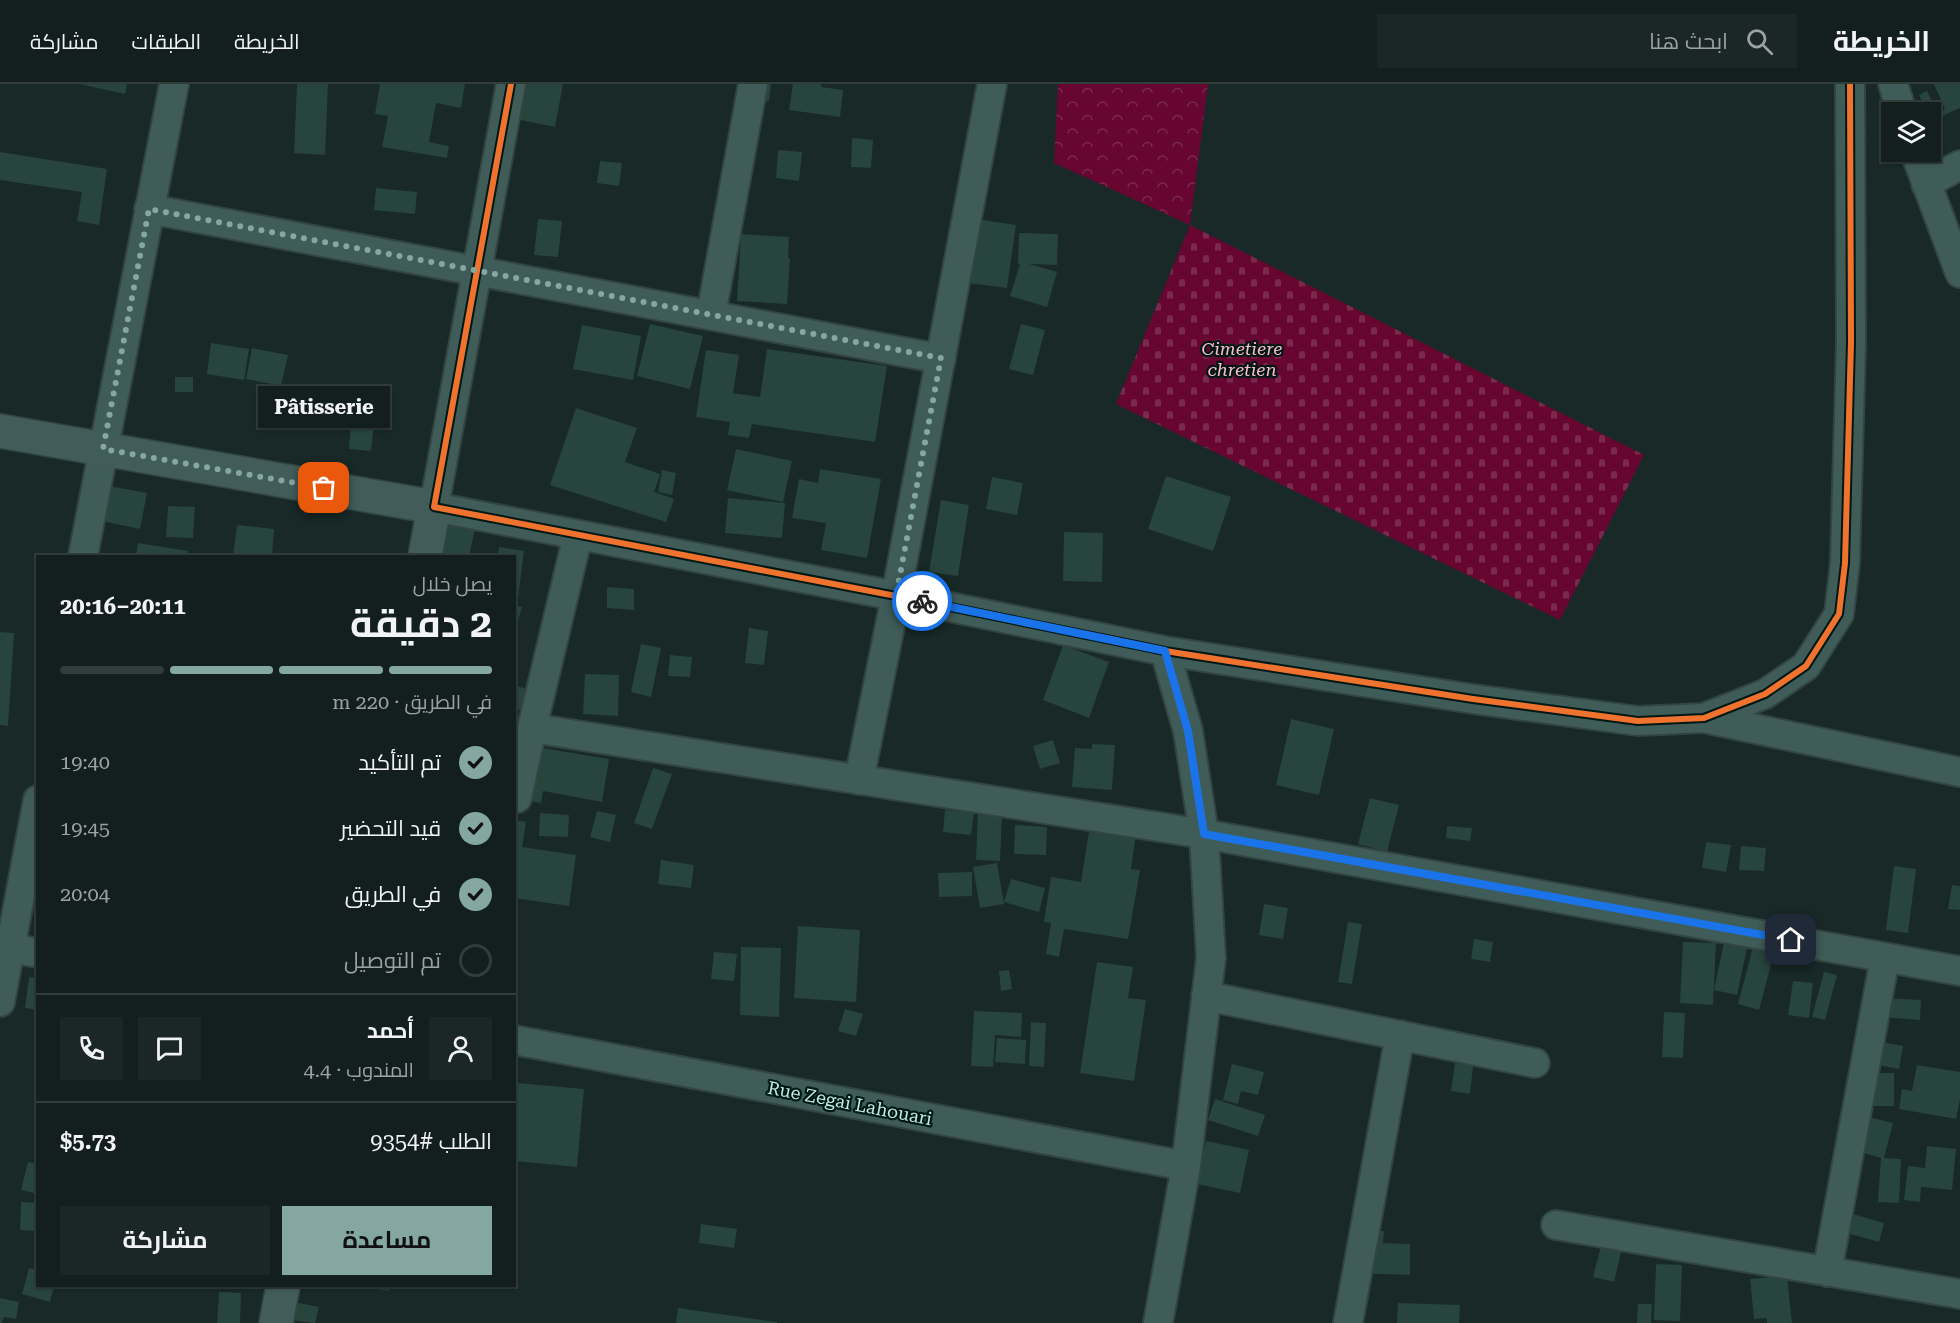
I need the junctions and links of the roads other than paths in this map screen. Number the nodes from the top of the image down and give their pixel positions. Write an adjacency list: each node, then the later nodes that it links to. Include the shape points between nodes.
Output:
1 (174, 84): 11 (street)
2 (511, 84): 12 (street)
3 (753, 84): 14 (street)
4 (992, 84): 15 (street)
5 (1850, 84): 24 (street, via 1851,343 1845,563 1839,614 1806,666 1765,694)
6 (1893, 84): 7 (street)
7 (1899, 102)
8 (1918, 162): 10 (street)
9 (1960, 165): 10 (street)
10 (1926, 184): 13 (street)
11 (149, 209): 12 (street); 17 (street)
12 (477, 271): 14 (street); 18 (street)
13 (1960, 273)
14 (711, 315): 15 (street)
15 (941, 358): 22 (street)
16 (0, 431): 17 (main road)
17 (103, 449): 18 (main road); 20 (street)
18 (434, 507): 19 (street); 21 (main road)
19 (578, 535): 22 (street); 25 (street)
20 (83, 555)
21 (424, 555)
22 (896, 596): 23 (street); 27 (street)
23 (1165, 651): 24 (street, via 1638,721); 30 (street, via 1188,731)
24 (1704, 718): 26 (street)
25 (532, 728): 27 (street); 28 (street)
26 (1960, 772)
27 (859, 780): 30 (street)
28 (518, 798)
29 (36, 809): 31 (street)
30 (1204, 834): 33 (street); 35 (street, via 1211,958)
31 (5, 947): 32 (street); 36 (street)
32 (36, 953)
33 (1885, 958): 34 (street); 42 (street)
34 (1960, 971)
35 (1206, 996): 37 (street); 40 (street)
36 (0, 1002)
37 (1400, 1035): 39 (street); 47 (street)
38 (516, 1040): 40 (street, Rue Zegai Lahouari)
39 (1535, 1063)
40 (1186, 1166): 46 (street)
41 (1556, 1225): 42 (street)
42 (1827, 1272): 44 (street)
43 (283, 1287): 45 (main road)
44 (1960, 1294)
45 (276, 1323)
46 (1158, 1323)
47 (1348, 1323)

